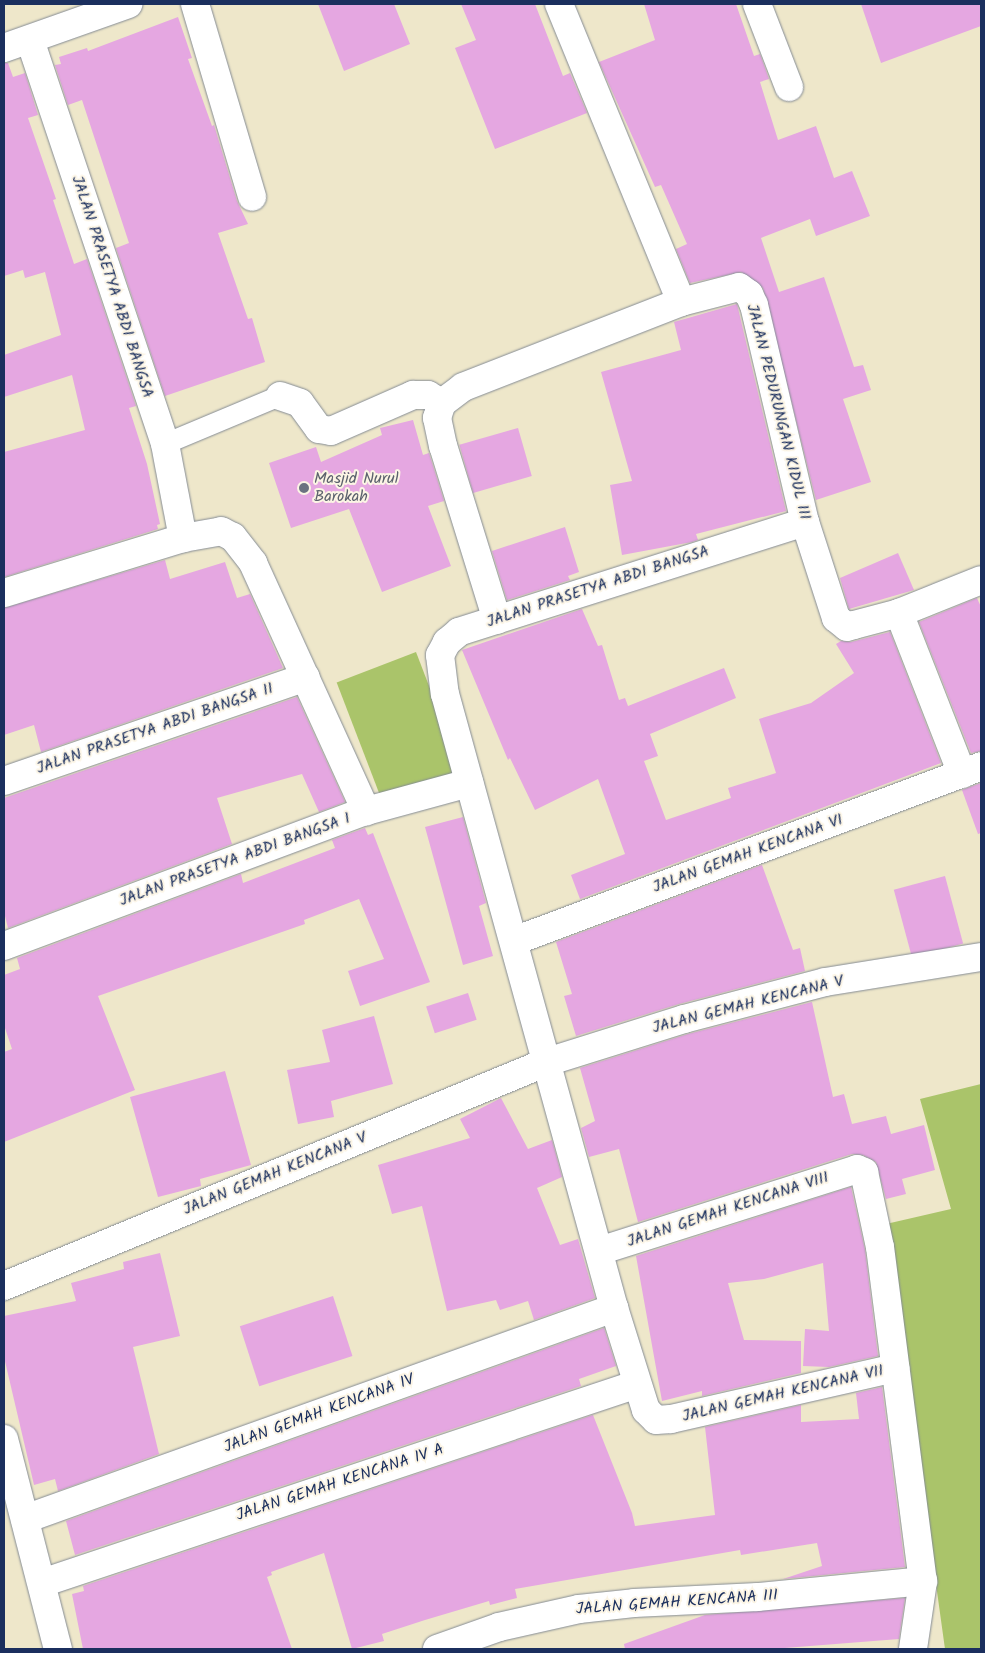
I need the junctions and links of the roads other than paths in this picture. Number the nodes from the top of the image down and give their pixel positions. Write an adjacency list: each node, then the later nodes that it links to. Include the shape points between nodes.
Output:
1 (128, 4): 5 (street)
2 (195, 4): 8 (street)
3 (559, 4): 9 (street)
4 (757, 4): 7 (street)
5 (30, 40): 6 (street); 12 (street, JALAN PRASETYA ABDI BANGSA)
6 (4, 48)
7 (789, 87)
8 (252, 197)
9 (681, 302): 11 (street, JALAN PEDURUNGAN KIDUL III, via 463,387); 13 (street, JALAN PEDURUNGAN KIDUL III, via 739,287 749,294)
10 (280, 396): 11 (street, via 300,403 319,429 331,431 413,395 428,395); 12 (lane)
11 (442, 403): 18 (street, via 437,418 443,446)
12 (165, 444): 14 (street, JALAN PRASETYA ABDI BANGSA)
13 (805, 522): 17 (street, JALAN PEDURUNGAN KIDUL III, via 836,618 842,624 847,627); 18 (street, JALAN PRASETYA ABDI BANGSA)
14 (183, 538): 16 (street); 19 (street, via 221,532 242,547 253,563)
15 (981, 580): 17 (street, JALAN PEDURUNGAN KIDUL III)
16 (4, 593)
17 (899, 613): 20 (street)
18 (497, 620): 22 (street, JALAN PRASETYA ABDI BANGSA, via 459,632 447,642 440,655 444,694)
19 (306, 677): 21 (street, JALAN PRASETYA ABDI BANGSA II); 23 (street)
20 (972, 770): 24 (street, JALAN GEMAH KENCANA VI)
21 (4, 781)
22 (469, 784): 23 (street, JALAN PRASETYA ABDI BANGSA I); 24 (street)
23 (366, 811): 25 (street, JALAN PRASETYA ABDI BANGSA I)
24 (514, 941): 27 (street)
25 (4, 946)
26 (981, 957): 27 (street, JALAN GEMAH KENCANA V, via 824,982 684,1019)
27 (547, 1062): 28 (street); 29 (street, JALAN GEMAH KENCANA V)
28 (600, 1251): 30 (street); 31 (street, JALAN GEMAH KENCANA VIII, via 857,1169 866,1176 880,1247)
29 (4, 1286)
30 (614, 1308): 32 (street); 34 (street, JALAN GEMAH KENCANA IV)
31 (895, 1368): 32 (street, JALAN GEMAH KENCANA VII, via 656,1420 651,1416); 35 (street)
32 (638, 1384): 36 (street, JALAN GEMAH KENCANA IV A)
33 (4, 1439): 34 (street)
34 (25, 1519): 36 (street)
35 (923, 1581): 38 (street, JALAN GEMAH KENCANA III, via 758,1598 634,1603 579,1609 508,1624); 39 (street)
36 (42, 1583): 37 (street)
37 (58, 1649)
38 (437, 1649)
39 (913, 1649)

